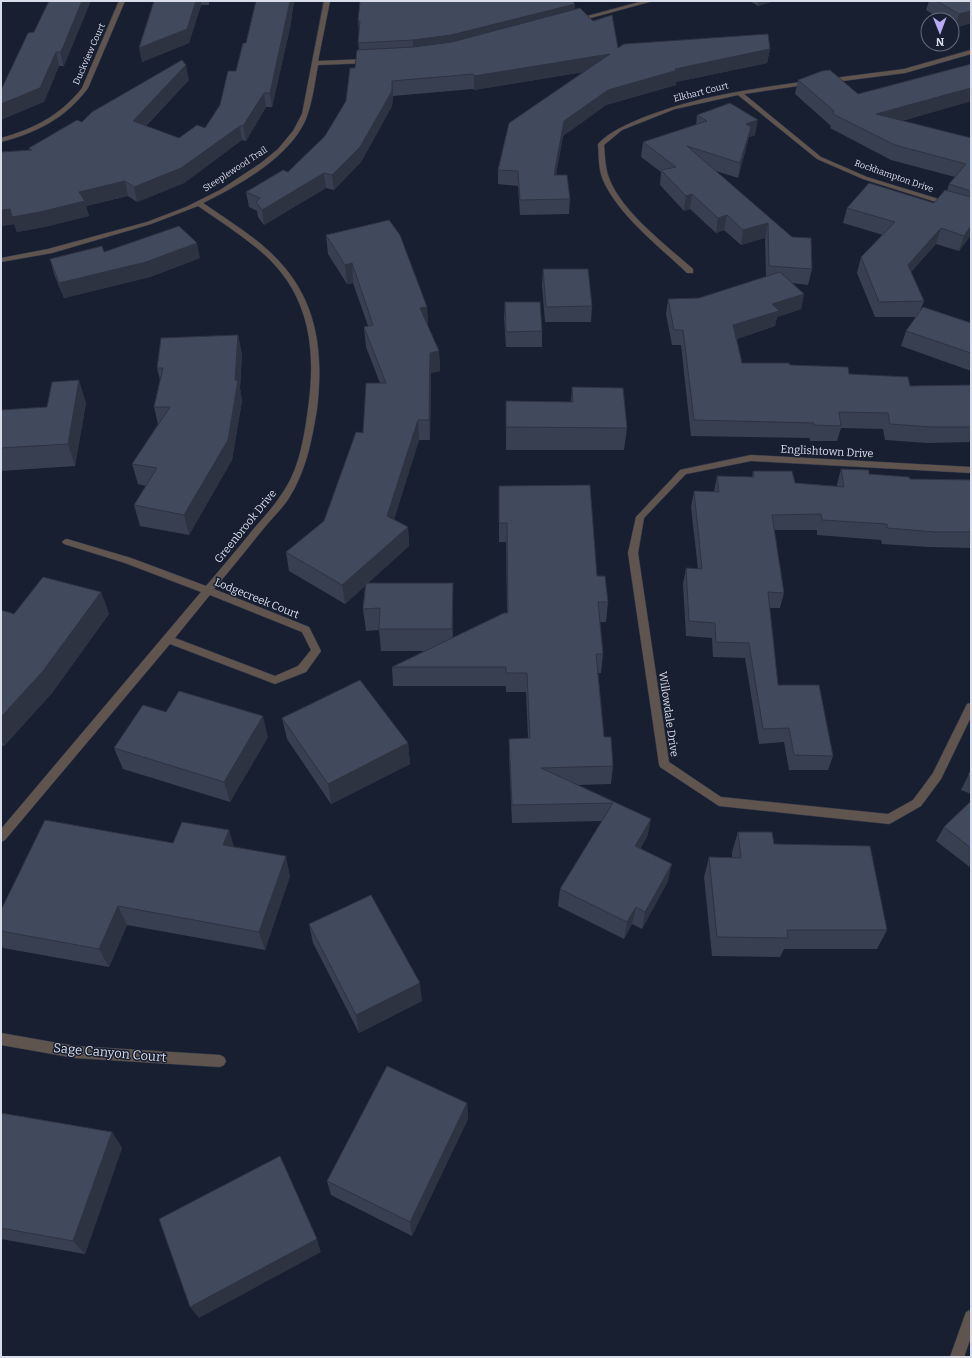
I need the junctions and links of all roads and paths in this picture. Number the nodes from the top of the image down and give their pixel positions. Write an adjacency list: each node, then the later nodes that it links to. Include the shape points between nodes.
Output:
1 (122, 1): 9 (street, Duckview Court, via 85,88 76,101 44,125 25,134)
2 (326, 1): 7 (street, Steeplewood Trail)
3 (650, 1): 4 (street)
4 (567, 22)
5 (971, 52): 8 (street, Elkhart Court, via 905,71)
6 (376, 60): 7 (street)
7 (315, 63): 10 (street, Steeplewood Trail, via 305,114 296,132 263,164 222,191)
8 (739, 93): 11 (street, Rockhampton Drive, via 819,158 864,178); 13 (street, Elkhart Court, via 672,108 620,129 602,144 602,166 611,189 634,219)
9 (1, 140)
10 (198, 203): 12 (street, Steeplewood Trail, via 149,223 49,251); 17 (street, Greenbrook Drive, via 261,248 287,275 304,302 312,328 317,370 309,434 298,471 285,497)
11 (971, 211)
12 (1, 260)
13 (690, 271)
14 (971, 470): 15 (street, Englishtown Drive, via 751,458)
15 (683, 472): 19 (street, Willowdale Drive, via 640,517 633,553 664,764 719,801 889,819 918,803 937,776)
16 (67, 542): 17 (street, Lodgecreek Court, via 104,552)
17 (207, 591): 18 (street, Greenbrook Drive); 18 (street, Lodgecreek Court, via 306,630 316,650 302,669 275,680)
18 (168, 639): 20 (street, Greenbrook Drive)
19 (971, 707)
20 (1, 837)
21 (1, 1039): 22 (street, Sage Canyon Court, via 75,1052)
22 (220, 1061)
23 (971, 1318): 24 (street)
24 (957, 1357)

